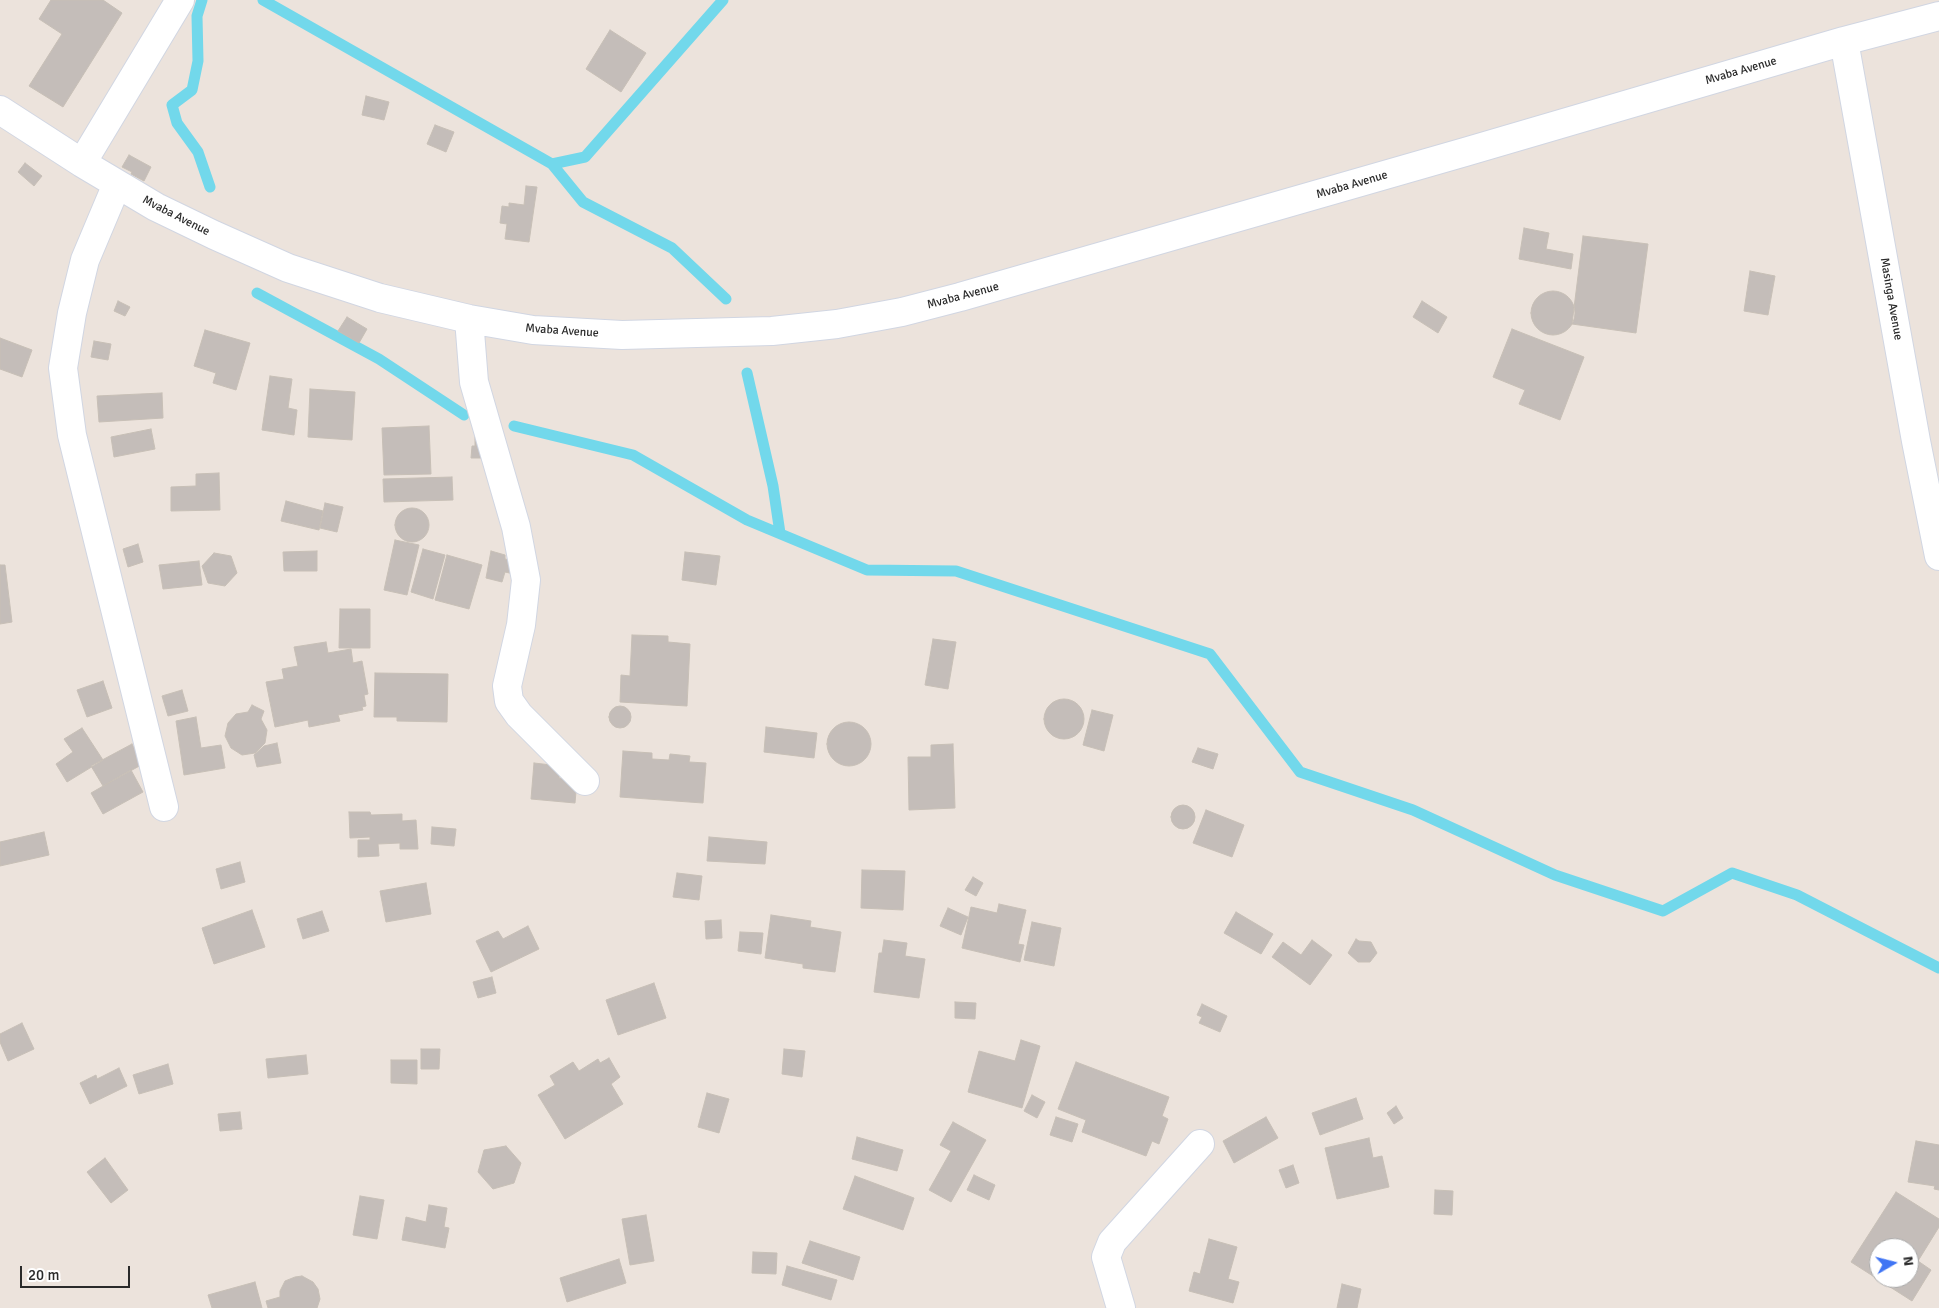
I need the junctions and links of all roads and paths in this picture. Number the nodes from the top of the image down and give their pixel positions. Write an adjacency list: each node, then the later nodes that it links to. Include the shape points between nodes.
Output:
1 (180, 0): 5 (street)
2 (1939, 16): 3 (street, Mvaba Avenue)
3 (1844, 41): 7 (street, Mvaba Avenue, via 1209,226 892,314 772,331 694,334 532,330); 8 (street, Masinga Avenue)
4 (1, 113): 5 (street, Mvaba Avenue)
5 (82, 164): 6 (street, Mvaba Avenue)
6 (118, 184): 7 (street, Mvaba Avenue, via 214,236 288,268 380,298); 10 (street, via 86,260 72,312 63,368 72,435)
7 (469, 319): 9 (street, via 474,382 516,527 526,580 521,625 507,686 509,701)
8 (1939, 556)
9 (585, 781)
10 (164, 807)
11 (1200, 1144): 12 (street, via 1108,1250 1108,1268)
12 (1122, 1308)

